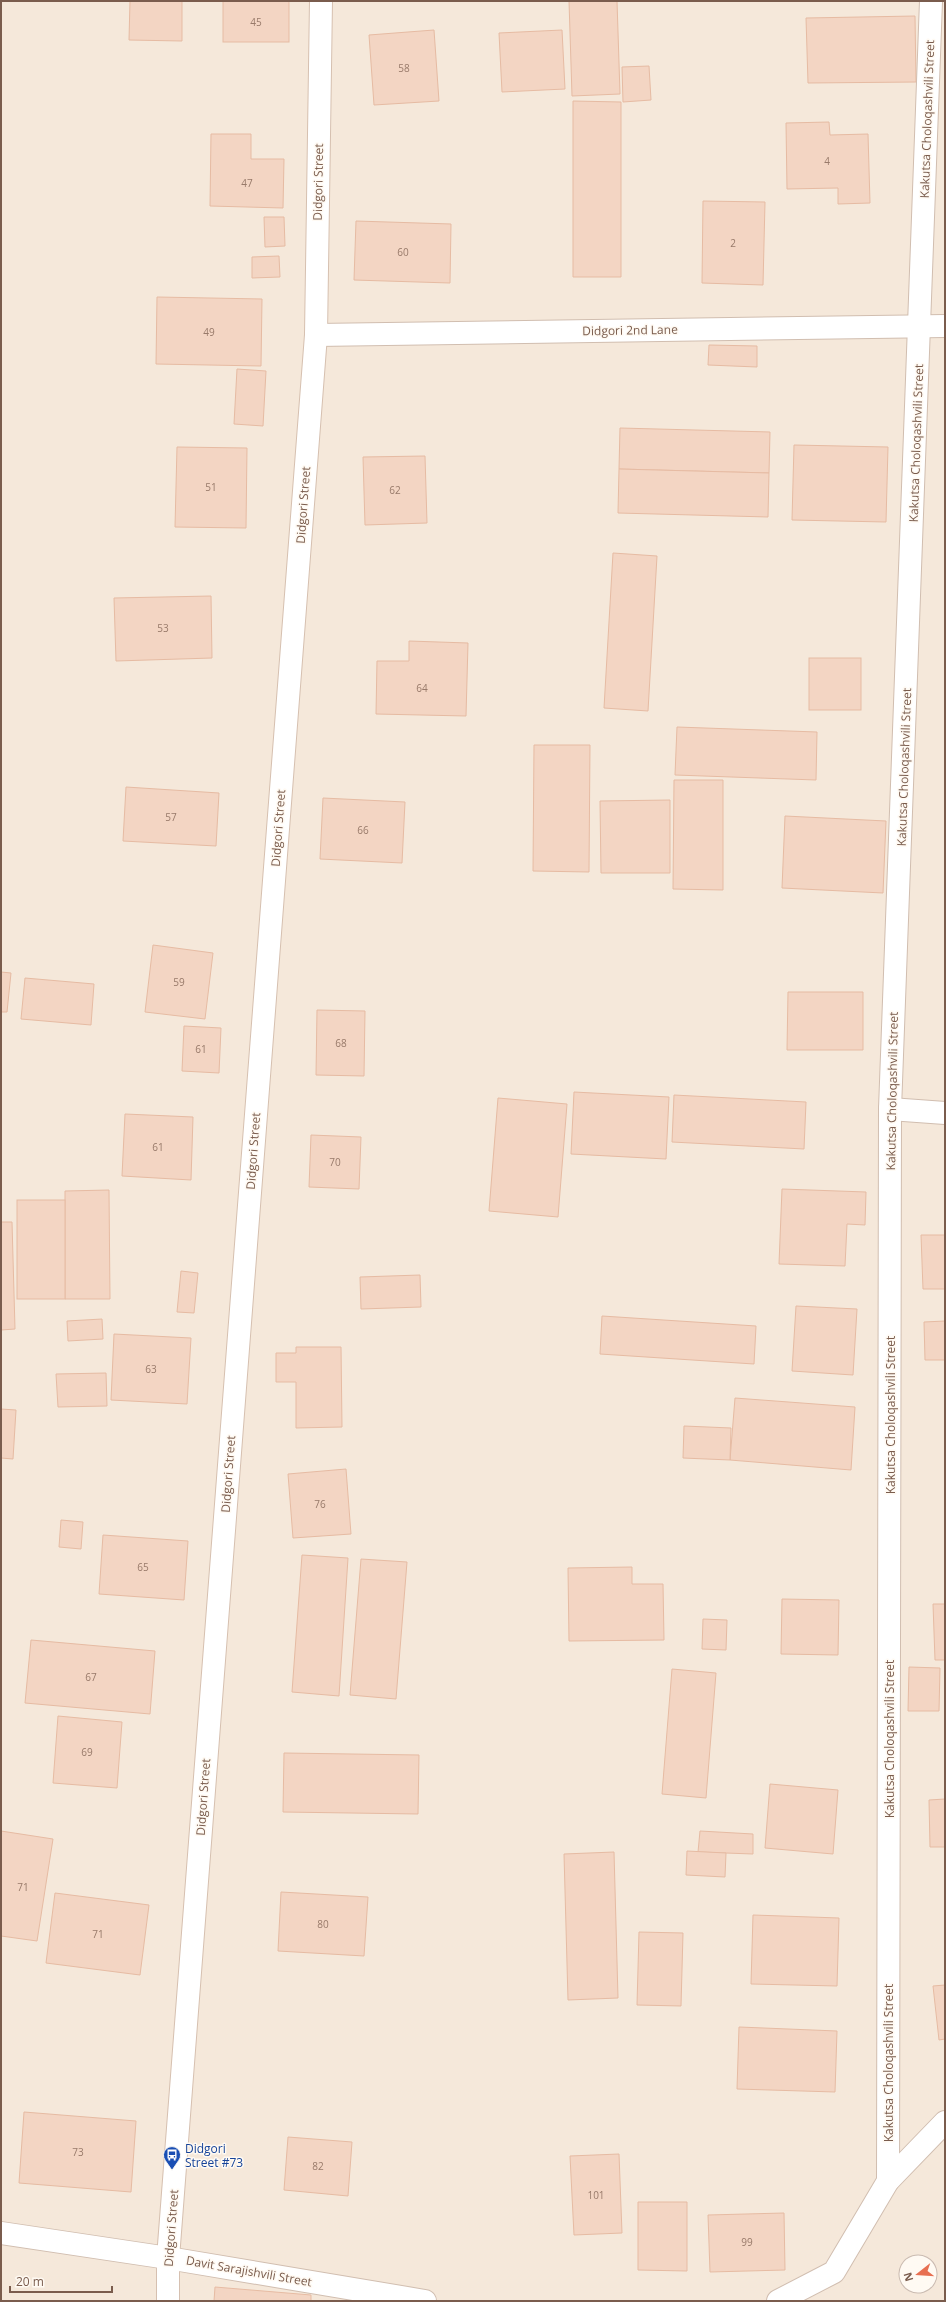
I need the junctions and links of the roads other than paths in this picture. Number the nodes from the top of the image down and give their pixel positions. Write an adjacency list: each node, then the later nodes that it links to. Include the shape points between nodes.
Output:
1 (321, 1): 5 (street, Didgori Street)
2 (931, 1): 3 (street, Kakutsa Choloqashvili Street)
3 (921, 326): 4 (street, Didgori 2nd Lane); 5 (street, Didgori 2nd Lane); 6 (street, Kakutsa Choloqashvili Street)
4 (945, 326)
5 (316, 335): 11 (street, Didgori Street)
6 (890, 1109): 7 (street); 9 (street, Kakutsa Choloqashvili Street)
7 (945, 1113)
8 (945, 2122): 9 (street)
9 (888, 2181): 14 (street, via 834,2272)
10 (1, 2234): 11 (street, Davit Sarajishvili Street)
11 (168, 2258): 12 (street, Didgori Street); 13 (street, Davit Sarajishvili Street)
12 (168, 2301)
13 (425, 2301)
14 (778, 2301)

